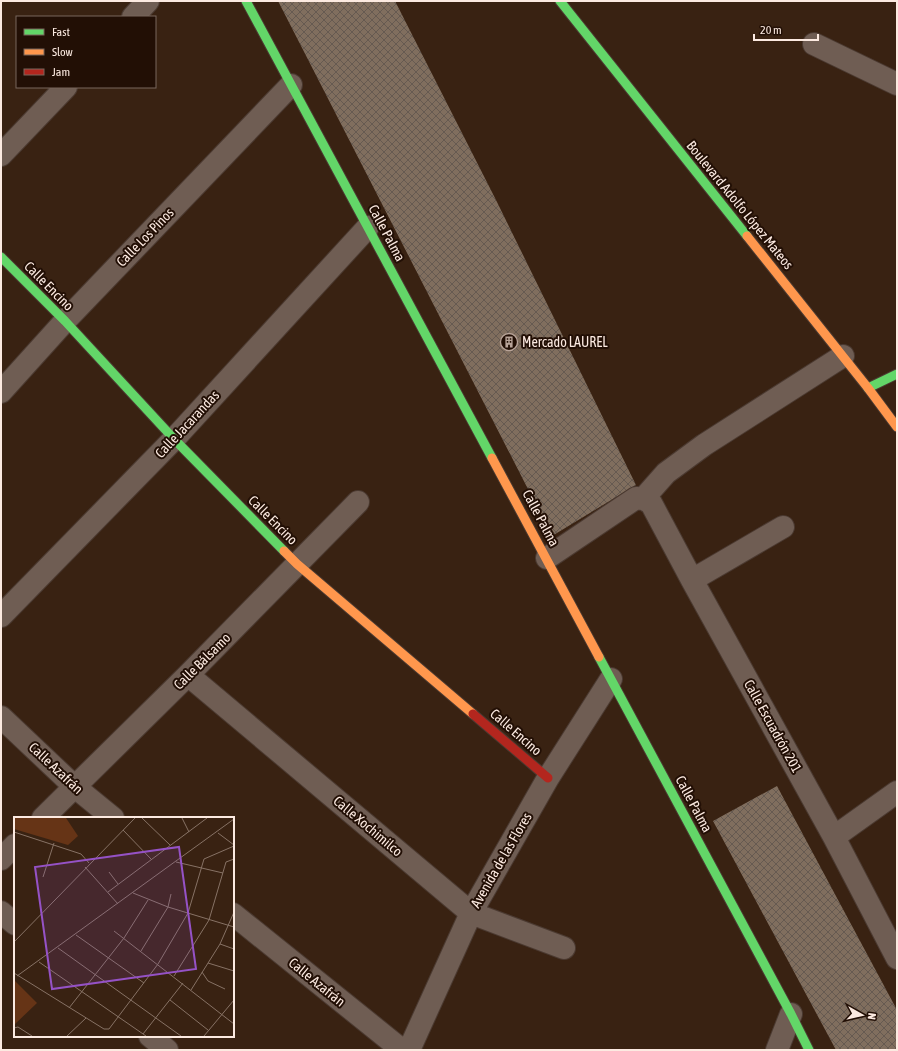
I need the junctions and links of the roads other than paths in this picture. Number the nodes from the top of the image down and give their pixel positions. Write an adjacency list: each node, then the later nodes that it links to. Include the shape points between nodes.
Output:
1 (148, 1): 4 (street)
2 (246, 1): 7 (street, Calle Palma)
3 (560, 1): 13 (street, Boulevard Adolfo López Mateos)
4 (134, 16)
5 (814, 44): 6 (street)
6 (897, 84)
7 (291, 85): 10 (street, Calle Palma); 12 (street, Calle Los Pinos)
8 (65, 88): 9 (street)
9 (1, 155)
10 (368, 227): 18 (street, Calle Jacarandas); 22 (street, Calle Palma)
11 (1, 258): 12 (street, Calle Encino)
12 (65, 321): 16 (street, Calle Los Pinos); 18 (street, Calle Encino)
13 (843, 356): 15 (street, Boulevard Adolfo López Mateos); 19 (street, via 698,450 666,473)
14 (897, 374): 15 (street)
15 (868, 388): 17 (street, Boulevard Adolfo López Mateos)
16 (1, 392)
17 (897, 427)
18 (174, 439): 23 (street, Calle Encino); 25 (street, Calle Jacarandas)
19 (643, 499): 22 (street, via 636,498); 24 (street, Calle Escuadrón 201, via 651,503)
20 (358, 502): 23 (street, Calle Bálsamo)
21 (783, 527): 24 (street)
22 (547, 558): 27 (street, Calle Palma)
23 (297, 564): 26 (street, Calle Bálsamo); 29 (street, Calle Encino)
24 (692, 580): 34 (street, Calle Escuadrón 201)
25 (1, 616)
26 (188, 675): 30 (street, Calle Bálsamo); 38 (street, Calle Xochimilco)
27 (611, 679): 29 (street, Avenida de las Flores); 43 (street, Calle Palma)
28 (1, 717): 30 (street, Calle Azafrán)
29 (548, 778): 38 (street, Avenida de las Flores)
30 (75, 787): 32 (street, Calle Bálsamo); 33 (street, Calle Azafrán)
31 (897, 792): 34 (street)
32 (44, 817)
33 (112, 817)
34 (834, 837): 42 (street, Calle Escuadrón 201)
35 (14, 846): 36 (street)
36 (1, 859)
37 (1, 912): 40 (street)
38 (471, 913): 41 (street, Calle Xochimilco); 47 (street, Avenida de las Flores)
39 (234, 915): 46 (street, Calle Azafrán)
40 (14, 923)
41 (564, 948)
42 (897, 958)
43 (791, 1014): 48 (street); 49 (street, Calle Palma)
44 (151, 1037): 45 (street)
45 (167, 1050)
46 (402, 1050)
47 (409, 1050)
48 (777, 1050)
49 (809, 1050)

